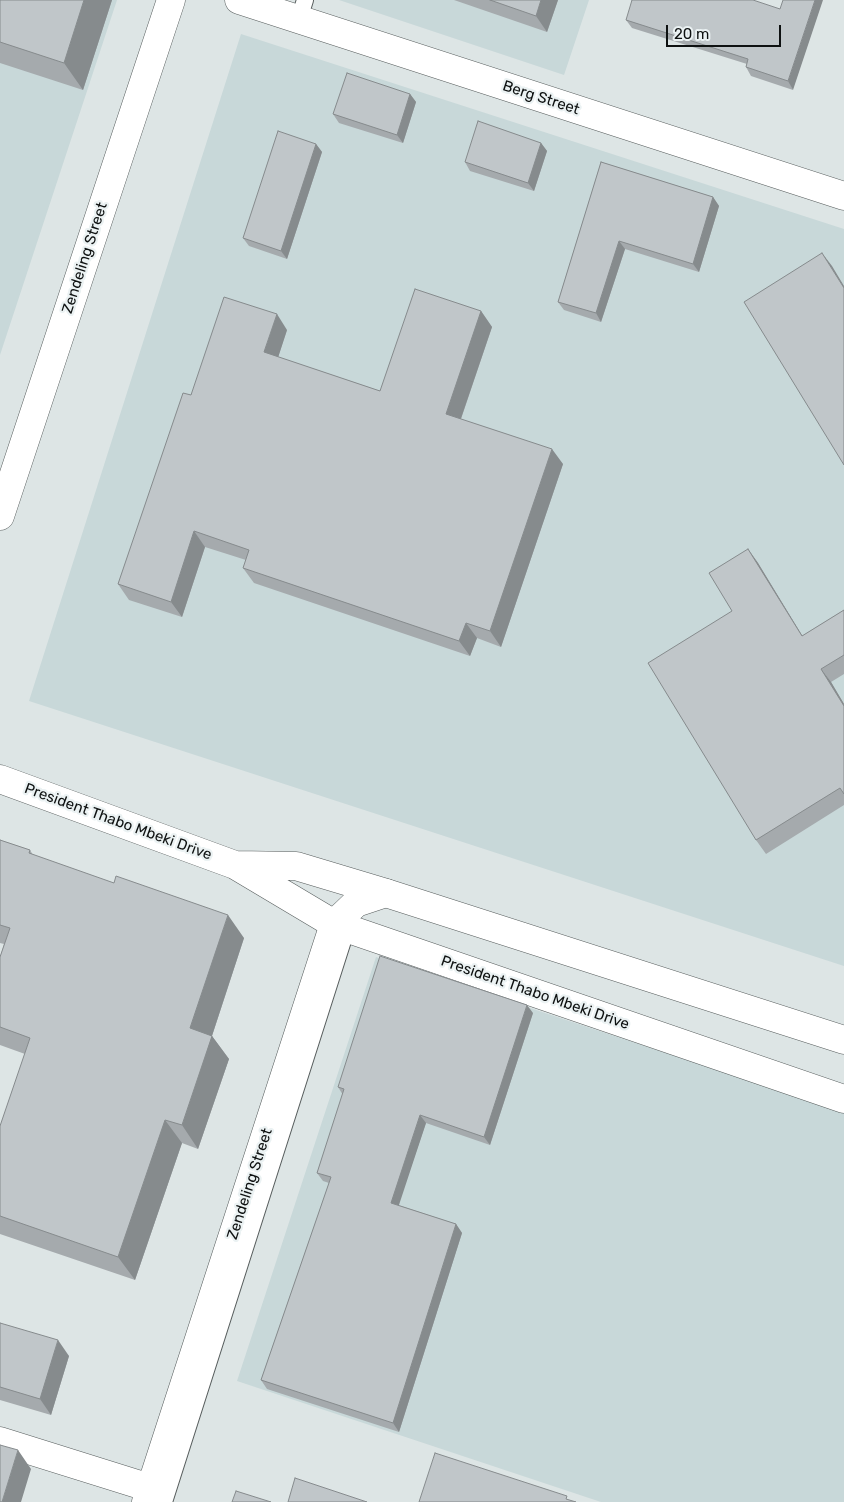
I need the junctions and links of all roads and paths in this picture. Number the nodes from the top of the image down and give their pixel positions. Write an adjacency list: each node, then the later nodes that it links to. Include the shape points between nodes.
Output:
1 (170, 0): 5 (street, Zendeling Street)
2 (239, 0): 3 (street, Berg Street)
3 (302, 10): 4 (street, Berg Street)
4 (844, 196)
5 (0, 516)
6 (0, 779): 7 (street, President Thabo Mbeki Drive)
7 (235, 865): 8 (street, President Thabo Mbeki Drive, via 296,866); 9 (street, President Thabo Mbeki Drive)
8 (386, 893): 9 (street, Zendeling Street, via 356,903); 10 (street, President Thabo Mbeki Drive)
9 (341, 926): 11 (street, President Thabo Mbeki Drive); 13 (street, Zendeling Street)
10 (844, 1040)
11 (844, 1099)
12 (0, 1441): 13 (street)
13 (153, 1497)

